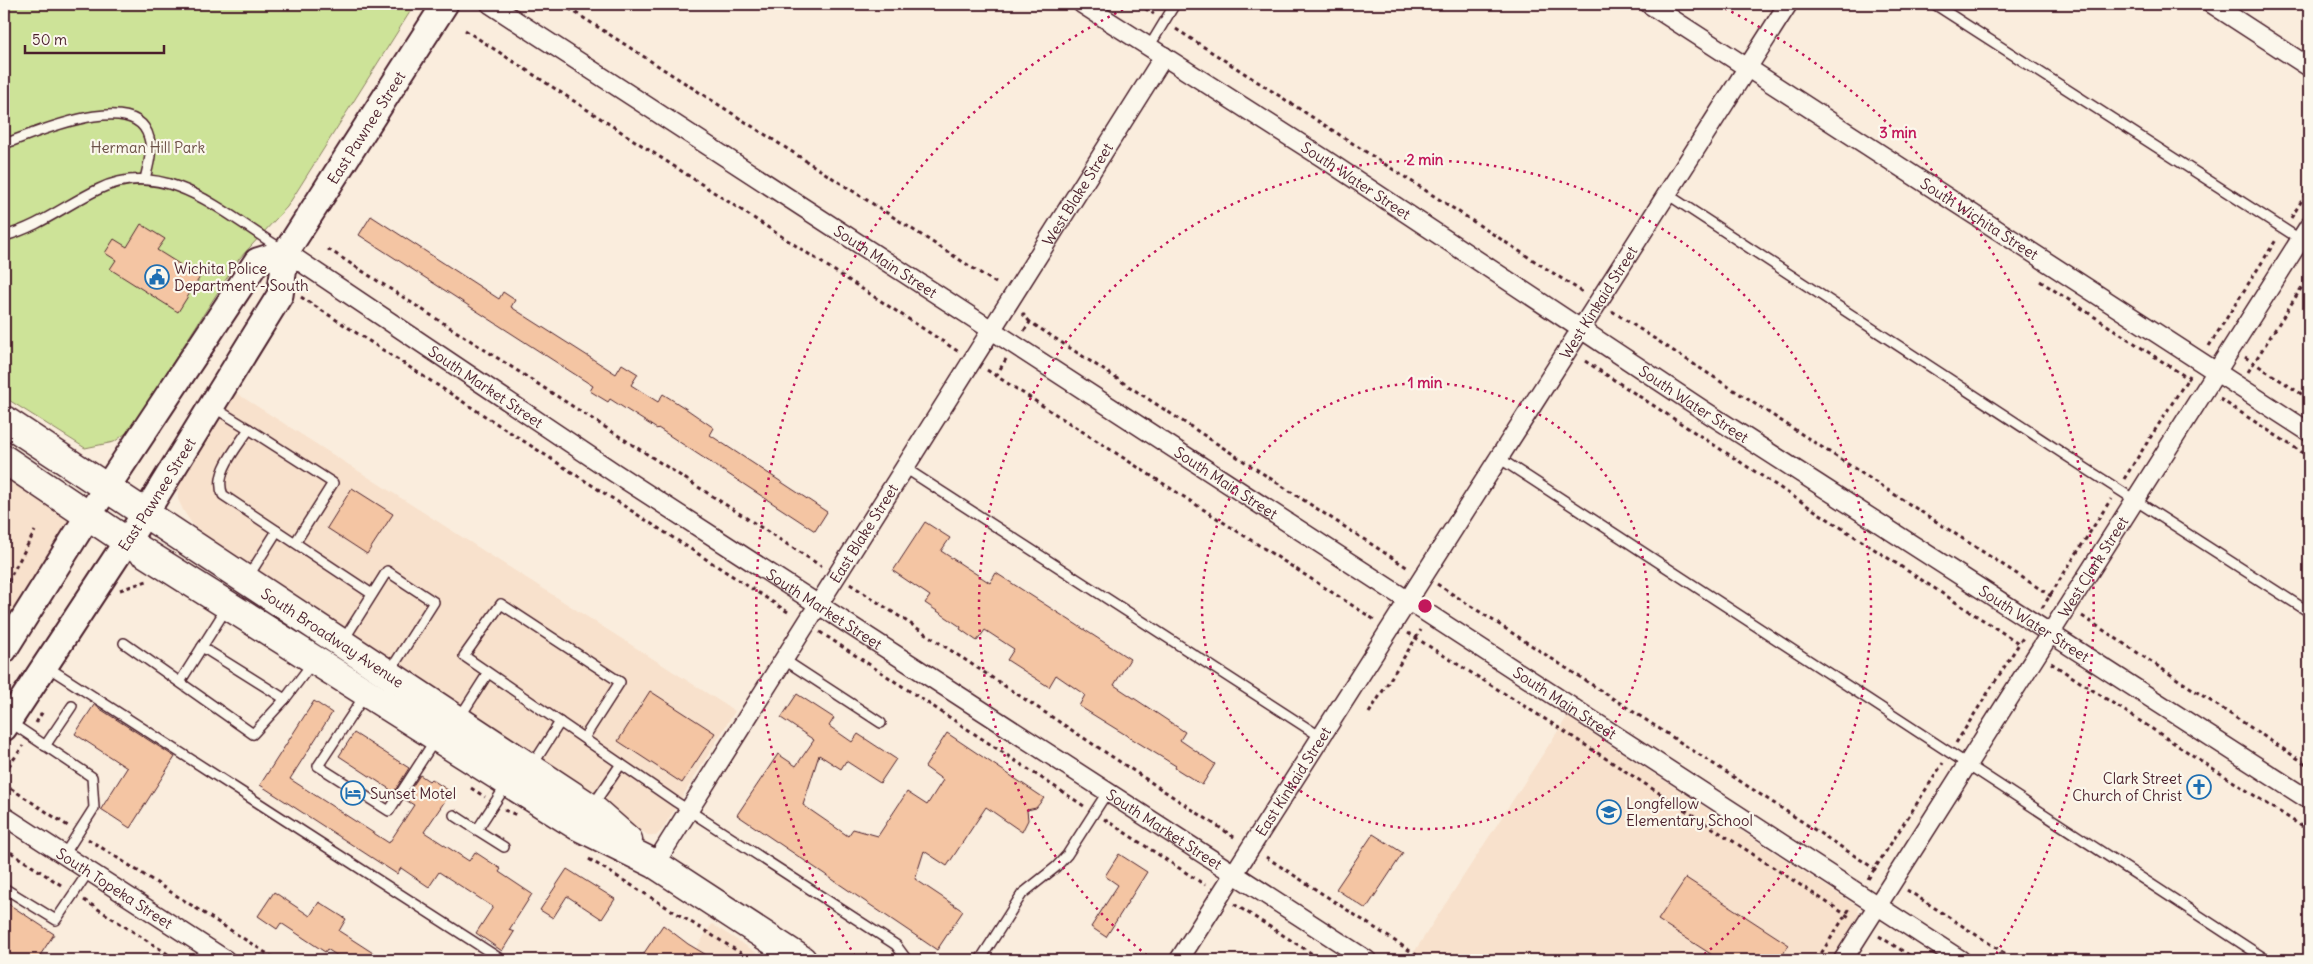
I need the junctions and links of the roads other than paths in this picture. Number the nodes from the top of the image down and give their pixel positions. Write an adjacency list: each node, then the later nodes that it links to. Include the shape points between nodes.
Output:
1 (445, 4): 17 (main road, East Pawnee Street)
2 (490, 4): 19 (street, South Main Street)
3 (1082, 4): 9 (street, South Water Street)
4 (1175, 4): 9 (lane, via 1164,21)
5 (1649, 4): 10 (street, South Wichita Street)
6 (1788, 4): 10 (street, West Kinkaid Street)
7 (1934, 4): 16 (lane, via 2284,229)
8 (2212, 4): 11 (street)
9 (1157, 51): 18 (street, South Water Street); 19 (street, West Blake Street)
10 (1747, 67): 14 (street, West Kinkaid Street); 20 (street, South Wichita Street)
11 (2309, 67)
12 (4, 144): 13 (lane, via 70,120 106,115 128,116 138,120 149,137 150,155)
13 (145, 179): 15 (lane, via 101,188 44,220); 17 (lane, via 176,184 197,194)
14 (1667, 194): 18 (street, West Kinkaid Street); 29 (lane)
15 (4, 236)
16 (2306, 237): 20 (street, West Clark Street)
17 (286, 252): 21 (main road, East Pawnee Street, via 280,295); 28 (main road, via 257,261); 38 (street, South Market Street, via 615,473)
18 (1581, 329): 25 (street, West Kinkaid Street); 41 (street, South Water Street)
19 (992, 330): 27 (street, East Blake Street); 37 (street, South Main Street)
20 (2216, 372): 24 (street, South Wichita Street); 29 (street, West Clark Street)
21 (212, 406): 23 (lane); 30 (main road, East Pawnee Street)
22 (4, 420): 28 (main road, South Broadway Avenue)
23 (249, 429): 32 (lane, via 223,470 219,486 223,495); 34 (lane, via 333,483)
24 (2309, 432)
25 (1499, 458): 37 (street, West Kinkaid Street); 64 (lane)
26 (4, 459): 31 (main road, South Broadway Avenue)
27 (905, 468): 38 (street, East Blake Street); 61 (lane)
28 (108, 487): 30 (main road, South Broadway Avenue); 31 (main road)
29 (2135, 500): 40 (lane); 41 (street, West Clark Street)
30 (146, 512): 33 (main road, East Pawnee Street); 35 (main road, South Broadway Avenue)
31 (88, 516): 33 (main road, South Broadway Avenue); 45 (main road)
32 (277, 531): 34 (lane); 35 (lane)
33 (126, 541): 39 (main road, South Broadway Avenue); 48 (main road, East Pawnee Street)
34 (295, 543): 36 (lane)
35 (247, 579): 42 (main road, South Broadway Avenue)
36 (372, 594): 42 (lane); 50 (lane, via 387,571 434,602)
37 (1408, 601): 61 (street, East Kinkaid Street); 79 (street, South Main Street)
38 (819, 604): 46 (street, East Blake Street); 66 (street, South Market Street)
39 (228, 606): 44 (lane); 47 (main road, South Broadway Avenue)
40 (2309, 612)
41 (2051, 633): 64 (street, West Clark Street); 67 (street, South Water Street)
42 (342, 642): 50 (main road, South Broadway Avenue)
43 (124, 643): 51 (lane)
44 (202, 647): 51 (lane); 53 (lane)
45 (4, 650)
46 (782, 659): 57 (lane); 69 (street, East Blake Street)
47 (314, 660): 52 (main road, South Broadway Avenue); 53 (lane)
48 (44, 666): 58 (main road, East Pawnee Street); 81 (lane)
49 (488, 673): 55 (lane); 56 (lane); 60 (lane, via 464,656 501,604 620,682)
50 (388, 674): 55 (main road, South Broadway Avenue)
51 (180, 682): 53 (lane, via 253,734)
52 (367, 693): 59 (main road, South Broadway Avenue); 59 (lane, via 318,766 389,811)
53 (285, 699)
54 (72, 706): 62 (lane)
55 (458, 720): 65 (main road, South Broadway Avenue)
56 (560, 722): 60 (lane); 65 (lane)
57 (881, 723)
58 (6, 724): 62 (lane)
59 (436, 737): 65 (main road, South Broadway Avenue)
60 (584, 738): 63 (lane)
61 (1321, 738): 77 (street, East Kinkaid Street)
62 (45, 746): 74 (lane, via 92,777 94,808)
63 (621, 764): 68 (lane); 69 (lane)
64 (1968, 764): 79 (street, West Clark Street); 89 (lane)
65 (511, 784): 68 (main road, South Broadway Avenue); 72 (lane); 75 (main road, South Broadway Avenue, via 576,825)
66 (1108, 791): 77 (street, South Market Street); 84 (lane, via 1067,855 1022,894)
67 (2309, 800)
68 (590, 808): 75 (main road, South Broadway Avenue)
69 (690, 810): 75 (street, East Blake Street); 83 (lane, via 896,945)
70 (454, 815): 72 (lane)
71 (4, 816): 74 (street, South Topeka Street)
72 (478, 830): 73 (lane)
73 (504, 847)
74 (64, 855): 76 (street, South Topeka Street)
75 (655, 864): 82 (main road, South Broadway Avenue)
76 (89, 871): 78 (lane, via 56,920); 80 (street, South Topeka Street)
77 (1235, 874): 85 (street, East Kinkaid Street); 86 (street, South Market Street)
78 (4, 888)
79 (1878, 906): 87 (street, West Clark Street); 88 (street, South Main Street)
80 (226, 960)
81 (502, 960)
82 (802, 960)
83 (907, 960)
84 (980, 960)
85 (1179, 960)
86 (1367, 960)
87 (1843, 960)
88 (1961, 960)
89 (2267, 960)

